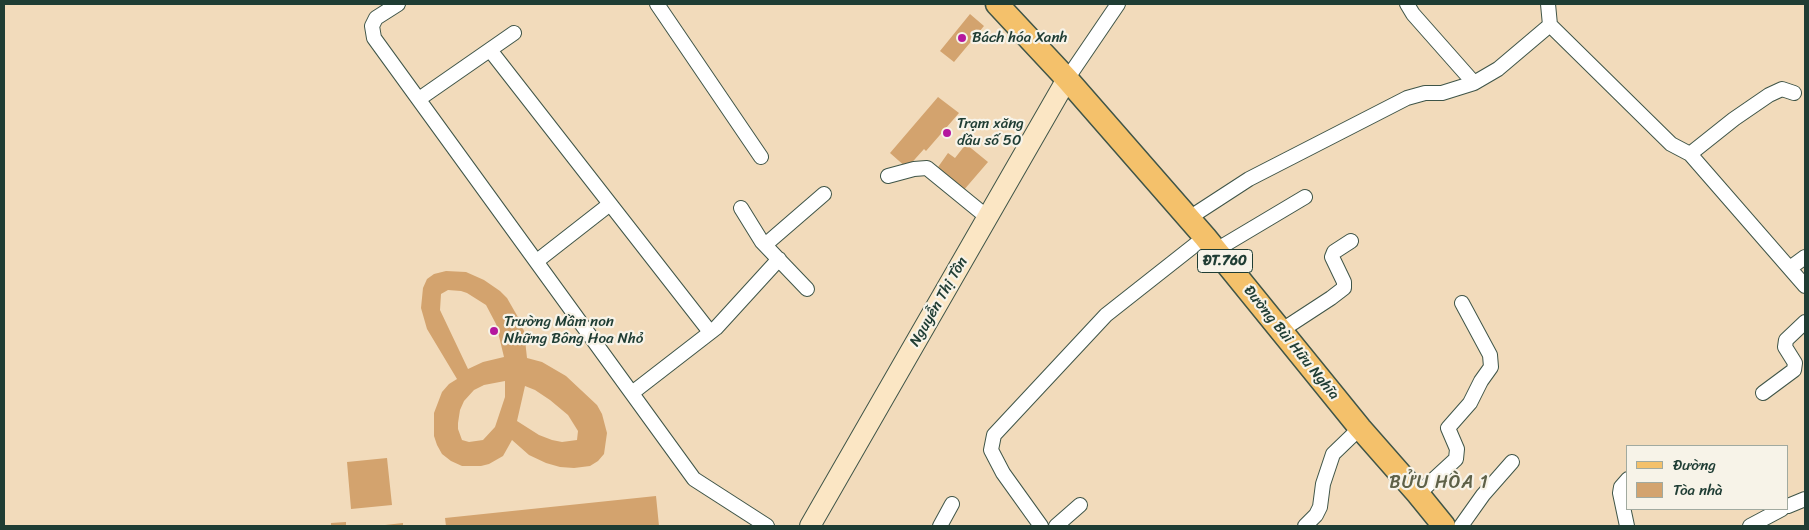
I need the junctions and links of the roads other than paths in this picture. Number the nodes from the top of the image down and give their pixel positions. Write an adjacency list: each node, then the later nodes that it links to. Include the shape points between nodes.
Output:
1 (398, 4): 13 (street, via 376,18 373,33)
2 (657, 4): 15 (street)
3 (997, 4): 10 (main road, Đường Bùi Hữu Nghĩa / ĐT.760)
4 (1118, 4): 10 (street)
5 (1407, 4): 11 (street)
6 (1548, 4): 7 (street)
7 (1550, 25): 11 (street, via 1498,69); 14 (street, via 1671,144)
8 (514, 33): 9 (street)
9 (490, 50): 13 (street); 19 (street)
10 (1067, 79): 21 (street, Nguyễn Thị Tồn); 22 (main road, Đường Bùi Hữu Nghĩa / ĐT.760)
11 (1474, 83): 22 (street, via 1442,93 1408,98 1249,179)
12 (1794, 93): 14 (street, via 1782,89 1768,95)
13 (419, 99): 28 (street)
14 (1690, 154): 29 (street)
15 (761, 157)
16 (888, 176): 21 (street, via 927,168)
17 (824, 194): 24 (street)
18 (1304, 197): 25 (street)
19 (610, 204): 28 (street); 35 (street)
20 (741, 208): 24 (street)
21 (987, 217): 48 (street, Nguyễn Thị Tồn)
22 (1189, 218): 25 (main road, Đường Bùi Hữu Nghĩa / ĐT.760)
23 (1351, 241): 34 (street, via 1334,252 1332,257 1344,288)
24 (765, 244): 27 (street)
25 (1210, 244): 34 (main road, Đường Bùi Hữu Nghĩa / ĐT.760); 50 (street, via 1106,315 994,435 991,450 1003,473)
26 (1805, 257): 29 (street)
27 (779, 259): 31 (street); 35 (street)
28 (537, 261): 36 (street)
29 (1790, 268): 30 (street)
30 (1805, 286)
31 (808, 289)
32 (1462, 303): 41 (street, via 1490,355 1491,366 1470,403 1448,428 1457,449 1456,459)
33 (1805, 322): 37 (street, via 1786,340 1785,347 1795,363 1794,370)
34 (1282, 330): 38 (main road, Đường Bùi Hữu Nghĩa / ĐT.760)
35 (710, 332): 36 (street)
36 (632, 393): 47 (street, via 694,479)
37 (1763, 393)
38 (1360, 428): 41 (main road, Đường Bùi Hữu Nghĩa / ĐT.760); 52 (street, via 1334,454 1323,484 1318,512)
39 (1512, 462): 54 (street)
40 (1626, 481): 55 (street, via 1620,493)
41 (1418, 494): 53 (main road, Đường Bùi Hữu Nghĩa / ĐT.760)
42 (1805, 499): 45 (street)
43 (952, 504): 49 (street)
44 (1080, 504): 51 (street)
45 (1789, 506)
46 (1780, 510): 56 (street)
47 (767, 526)
48 (810, 526)
49 (940, 526)
50 (1041, 526)
51 (1056, 526)
52 (1305, 526)
53 (1444, 526)
54 (1461, 526)
55 (1627, 526)
56 (1750, 526)

